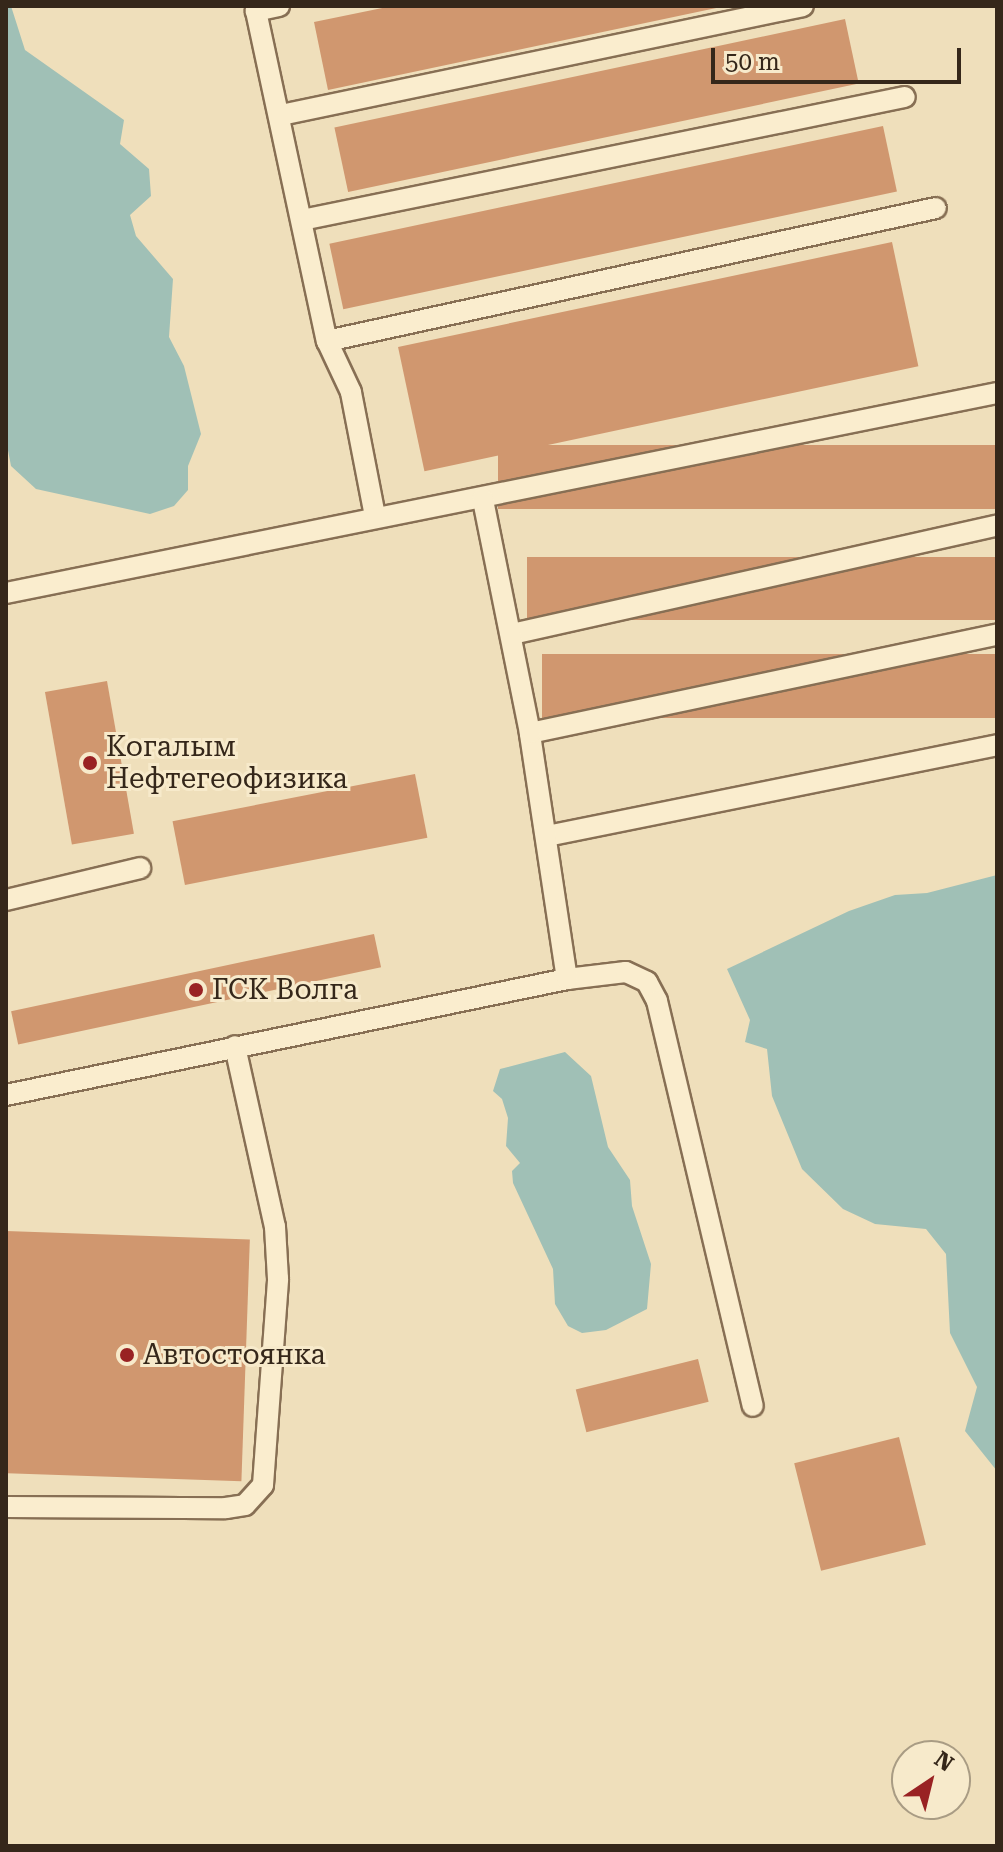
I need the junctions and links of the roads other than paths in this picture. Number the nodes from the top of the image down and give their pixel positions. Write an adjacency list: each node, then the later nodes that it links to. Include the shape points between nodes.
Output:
1 (279, 6): 3 (lane)
2 (803, 6): 5 (lane)
3 (256, 8): 5 (lane)
4 (905, 97): 7 (lane)
5 (281, 115): 7 (lane)
6 (936, 208): 8 (lane)
7 (302, 220): 8 (lane)
8 (327, 341): 11 (lane, via 351,392)
9 (997, 393): 10 (lane)
10 (483, 499): 11 (lane); 14 (lane)
11 (375, 516): 13 (lane)
12 (997, 526): 14 (lane)
13 (6, 593)
14 (512, 634): 16 (lane)
15 (997, 635): 16 (lane)
16 (530, 733): 18 (lane)
17 (997, 745): 18 (lane)
18 (547, 836): 21 (lane)
19 (140, 868): 20 (lane)
20 (6, 900)
21 (567, 979): 22 (lane); 24 (lane, via 626,972 647,982 657,1001)
22 (235, 1046): 23 (lane); 25 (lane, via 275,1227 278,1279 263,1485 245,1505 226,1508)
23 (6, 1095)
24 (753, 1406)
25 (6, 1507)

